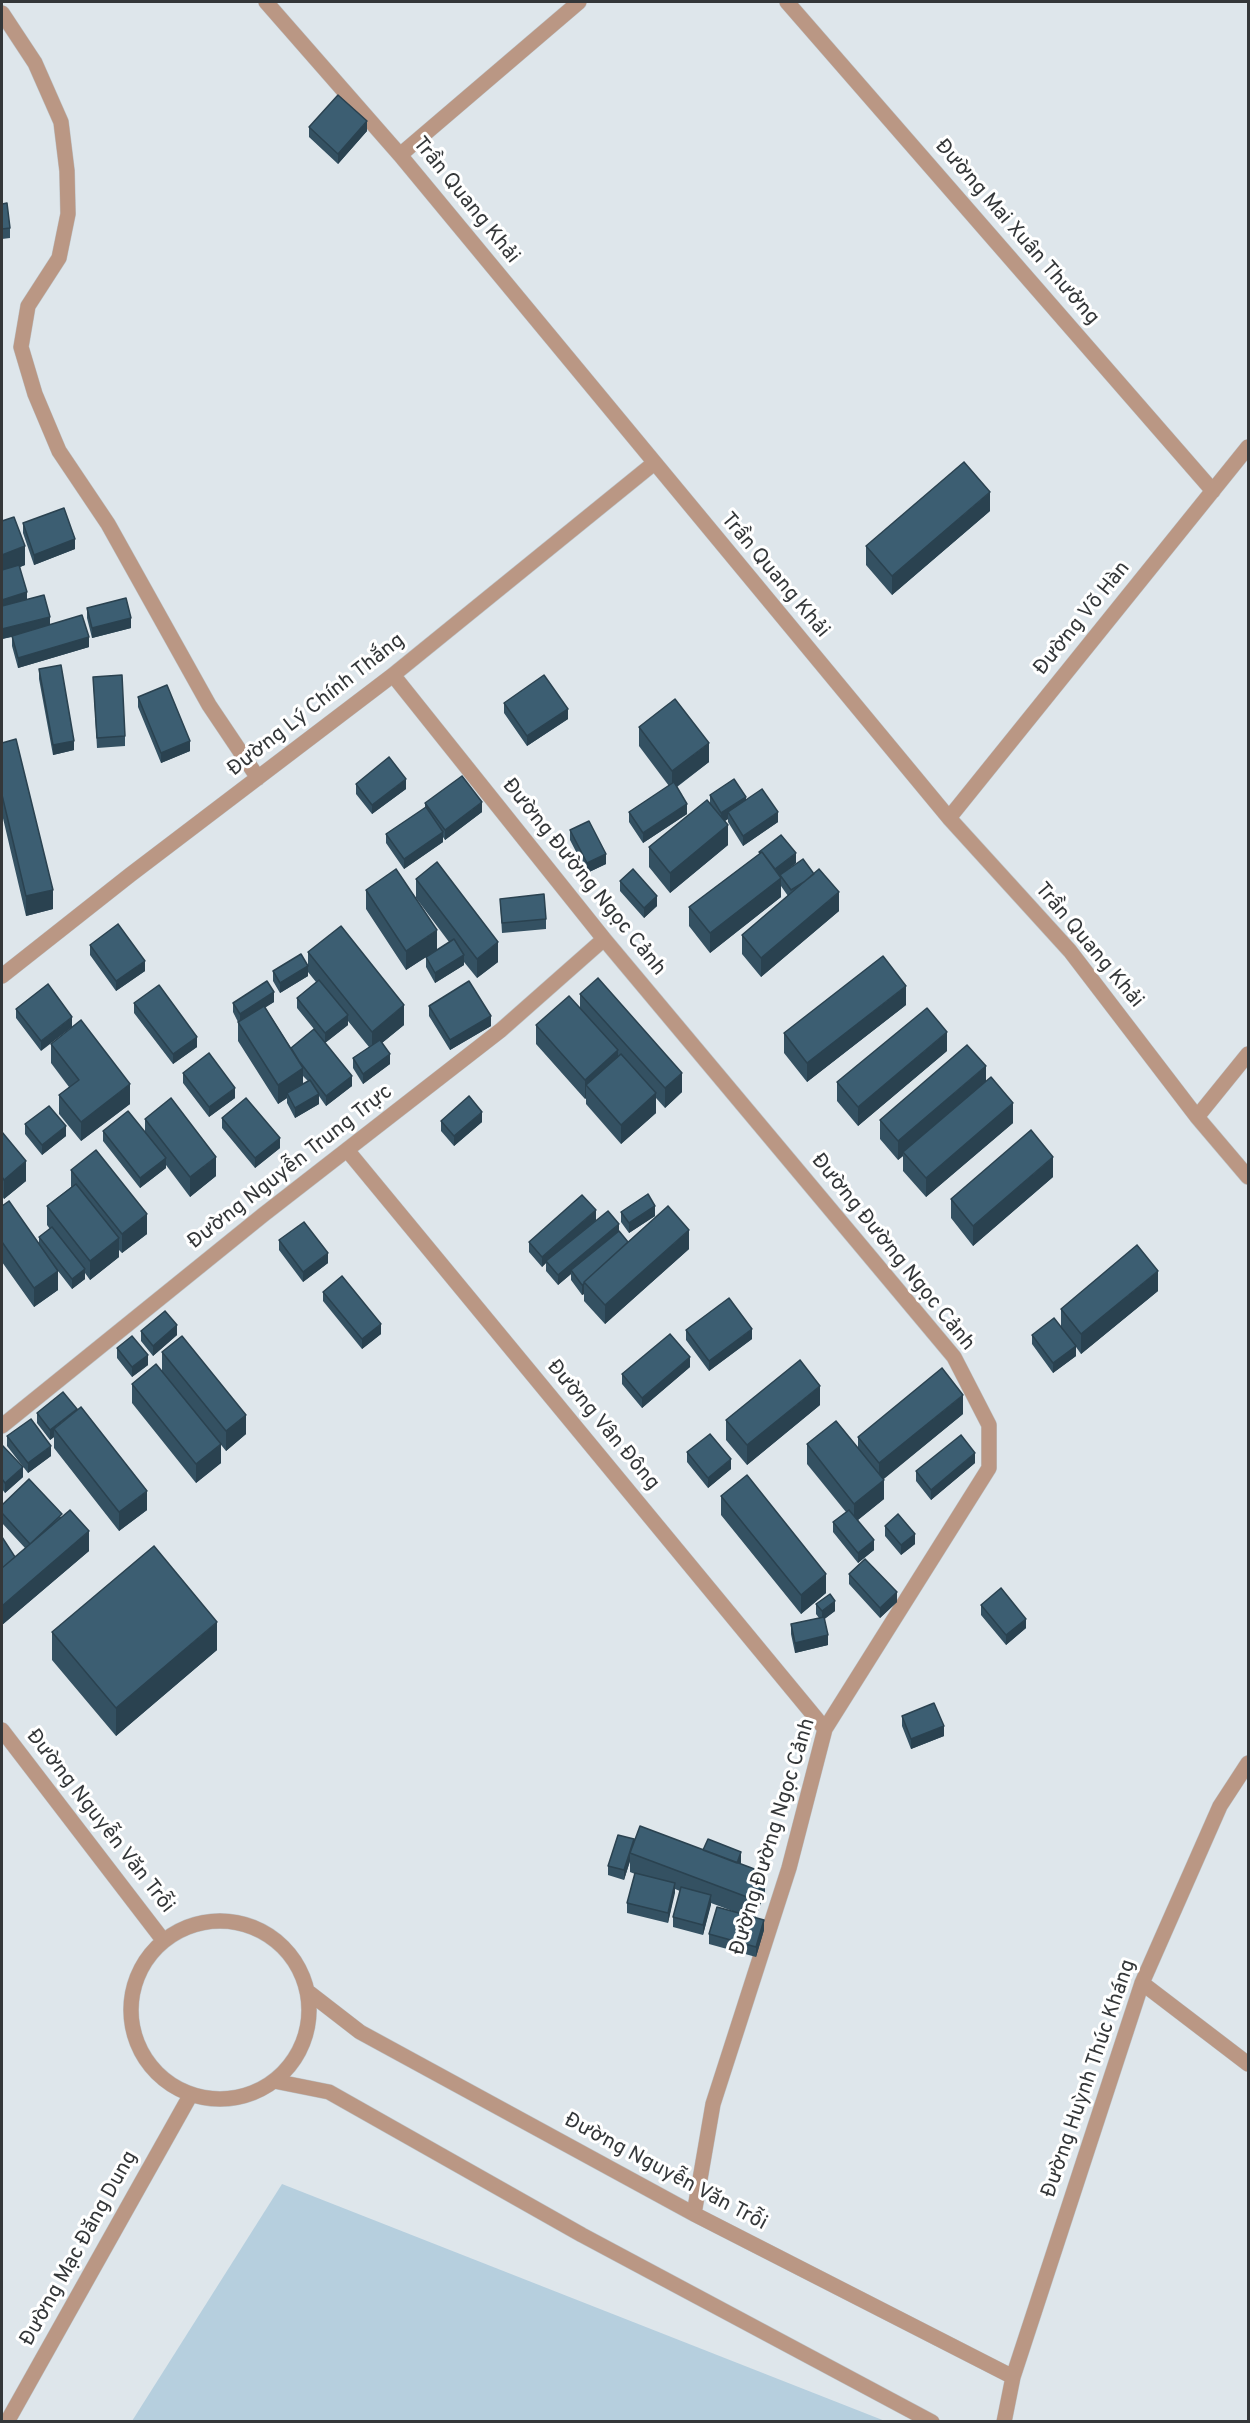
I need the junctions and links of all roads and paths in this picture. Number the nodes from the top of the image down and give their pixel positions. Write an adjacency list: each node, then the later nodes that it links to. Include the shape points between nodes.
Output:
1 (266, 2): 5 (street, Trần Quang Khải)
2 (579, 2): 5 (street)
3 (787, 2): 8 (street, Đường Mai Xuân Thưởng)
4 (2, 13): 10 (street, via 35,63 61,123 67,171 68,214 59,258 27,306 21,347 35,394 59,451 108,524 208,705)
5 (400, 155): 7 (street, Trần Quang Khải)
6 (1248, 447): 8 (street, Đường Võ Hàn)
7 (653, 464): 9 (street, Đường Lý Chính Thắng); 11 (street, Trần Quang Khải)
8 (1213, 491): 11 (street, Đường Võ Hàn)
9 (393, 675): 10 (street, Đường Lý Chính Thắng); 12 (street, Đường Đường Ngọc Cảnh)
10 (258, 778): 13 (street, Đường Lý Chính Thắng)
11 (949, 818): 15 (street, Trần Quang Khải, via 1070,951)
12 (603, 939): 16 (street, Đường Nguyễn Trung Trực, via 501,1030); 19 (street, Đường Đường Ngọc Cảnh, via 954,1356 989,1425 989,1468)
13 (2, 976)
14 (1248, 1054): 15 (street)
15 (1197, 1117): 17 (street, Trần Quang Khải)
16 (347, 1150): 18 (street, Đường Nguyễn Trung Trực); 19 (street, Đường Vân Đông)
17 (1248, 1177)
18 (2, 1426)
19 (825, 1729): 28 (street, Đường Đường Ngọc Cảnh, via 789,1868 712,2104)
20 (2, 1730): 22 (street, Đường Nguyễn Văn Trỗi)
21 (1248, 1763): 23 (street, Đường Huỳnh Thúc Kháng, via 1220,1806)
22 (163, 1940): 24 (street, via 193,1924 215,1921 260,1928 286,1949 304,1978); 27 (street, via 139,1970 129,2007 141,2053 157,2076)
23 (1142, 1983): 25 (street); 29 (street, Đường Huỳnh Thúc Kháng)
24 (307, 1991): 26 (street, via 310,2012 303,2045 285,2073); 28 (street, Đường Nguyễn Văn Trỗi, via 360,2032)
25 (1248, 2064)
26 (274, 2081): 27 (street, via 257,2093 224,2101); 31 (street, via 329,2092 582,2235)
27 (190, 2096): 30 (street, Đường Mạc Đăng Dung)
28 (694, 2214): 29 (street, Đường Nguyễn Văn Trỗi)
29 (1013, 2376): 32 (street, Đường Huỳnh Thúc Kháng)
30 (7, 2421)
31 (932, 2421)
32 (1004, 2421)

